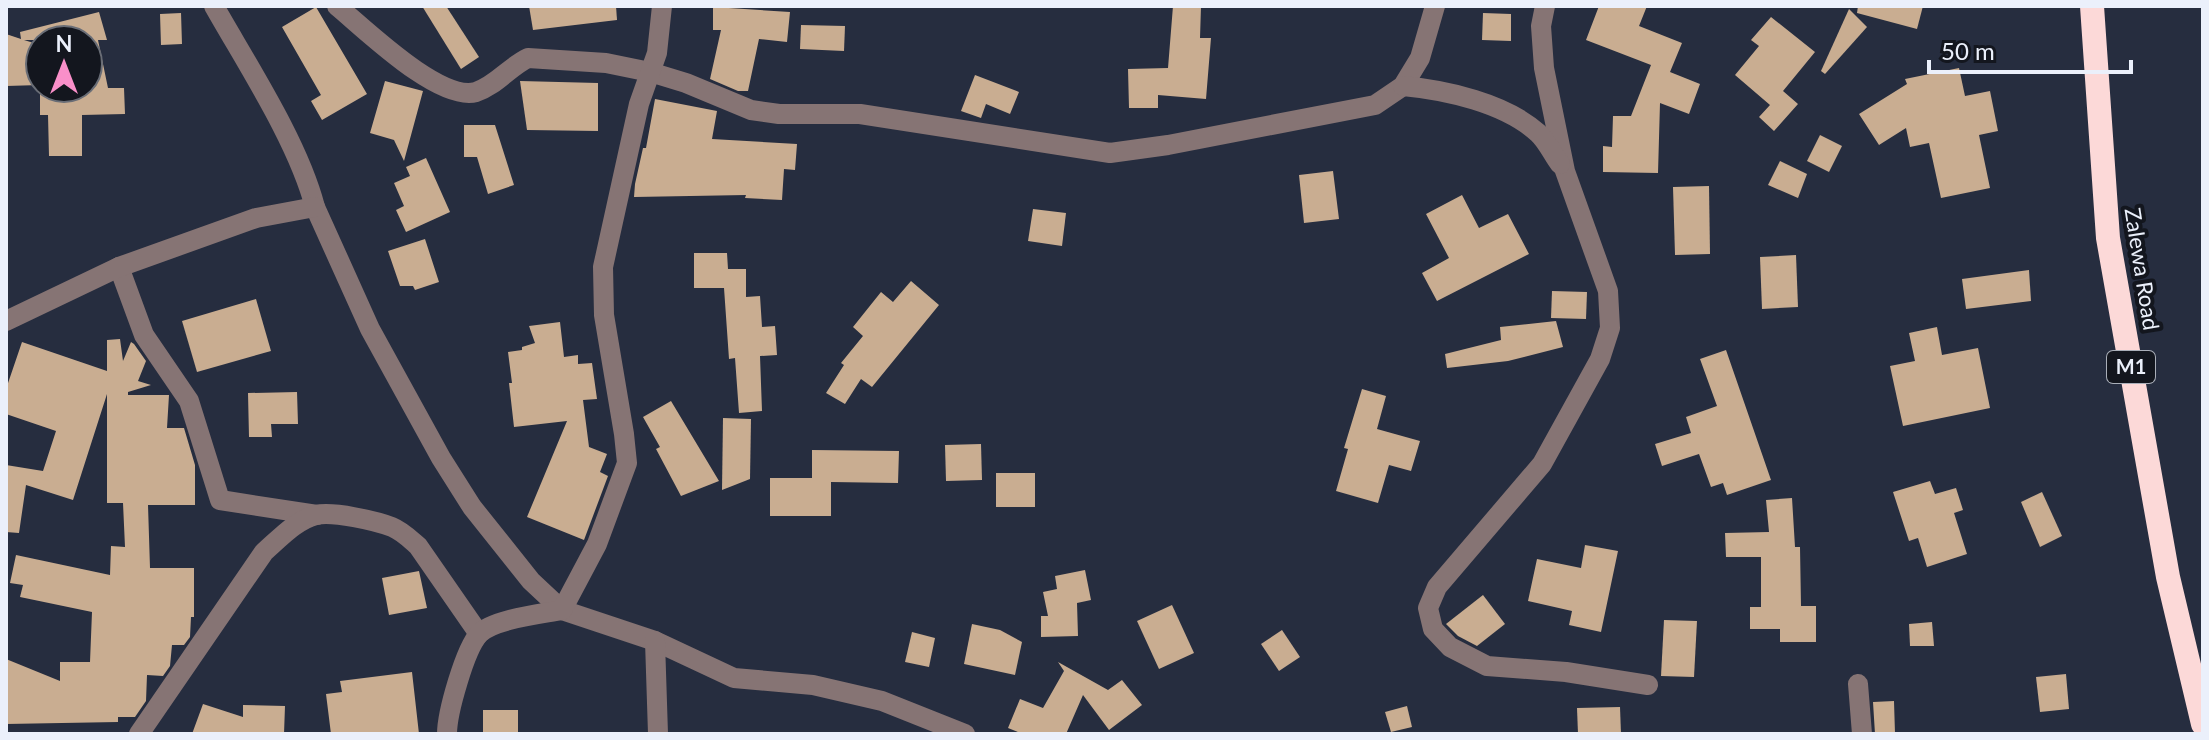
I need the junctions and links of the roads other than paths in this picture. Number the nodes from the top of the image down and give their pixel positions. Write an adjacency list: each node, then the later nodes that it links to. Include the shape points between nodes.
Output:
1 (214, 6): 10 (street, via 291,146)
2 (337, 6): 7 (street, via 410,67 456,93 493,85 528,58)
3 (662, 6): 7 (street)
4 (1435, 6): 8 (street, via 1420,58)
5 (1545, 6): 9 (street, via 1544,68)
6 (2092, 6): 19 (highway, Zalewa Road / M1, via 2108,238 2168,577)
7 (650, 72): 8 (street, via 751,110 860,114 1110,153 1375,105); 14 (street, via 603,267 604,315 627,463 597,544)
8 (1403, 86): 9 (street, via 1475,99 1510,116 1538,133)
9 (1565, 171): 18 (street, via 1608,291 1610,328 1600,359 1542,464 1437,587 1428,608 1433,629 1450,647 1487,666)
10 (315, 207): 11 (street, via 256,218); 14 (street, via 370,329 441,458 472,507 531,581)
11 (119, 267): 12 (street); 13 (street, via 144,335 189,401 220,500)
12 (6, 321)
13 (317, 515): 15 (street, via 353,518 405,534); 20 (street, via 264,552)
14 (562, 610): 15 (street, via 493,625); 16 (street)
15 (479, 634): 21 (street, via 457,680)
16 (655, 641): 22 (street); 23 (street, via 734,678 813,685 882,701)
17 (1858, 684): 24 (street)
18 (1648, 685)
19 (2203, 724)
20 (139, 734)
21 (447, 734)
22 (658, 734)
23 (965, 734)
24 (1862, 734)

